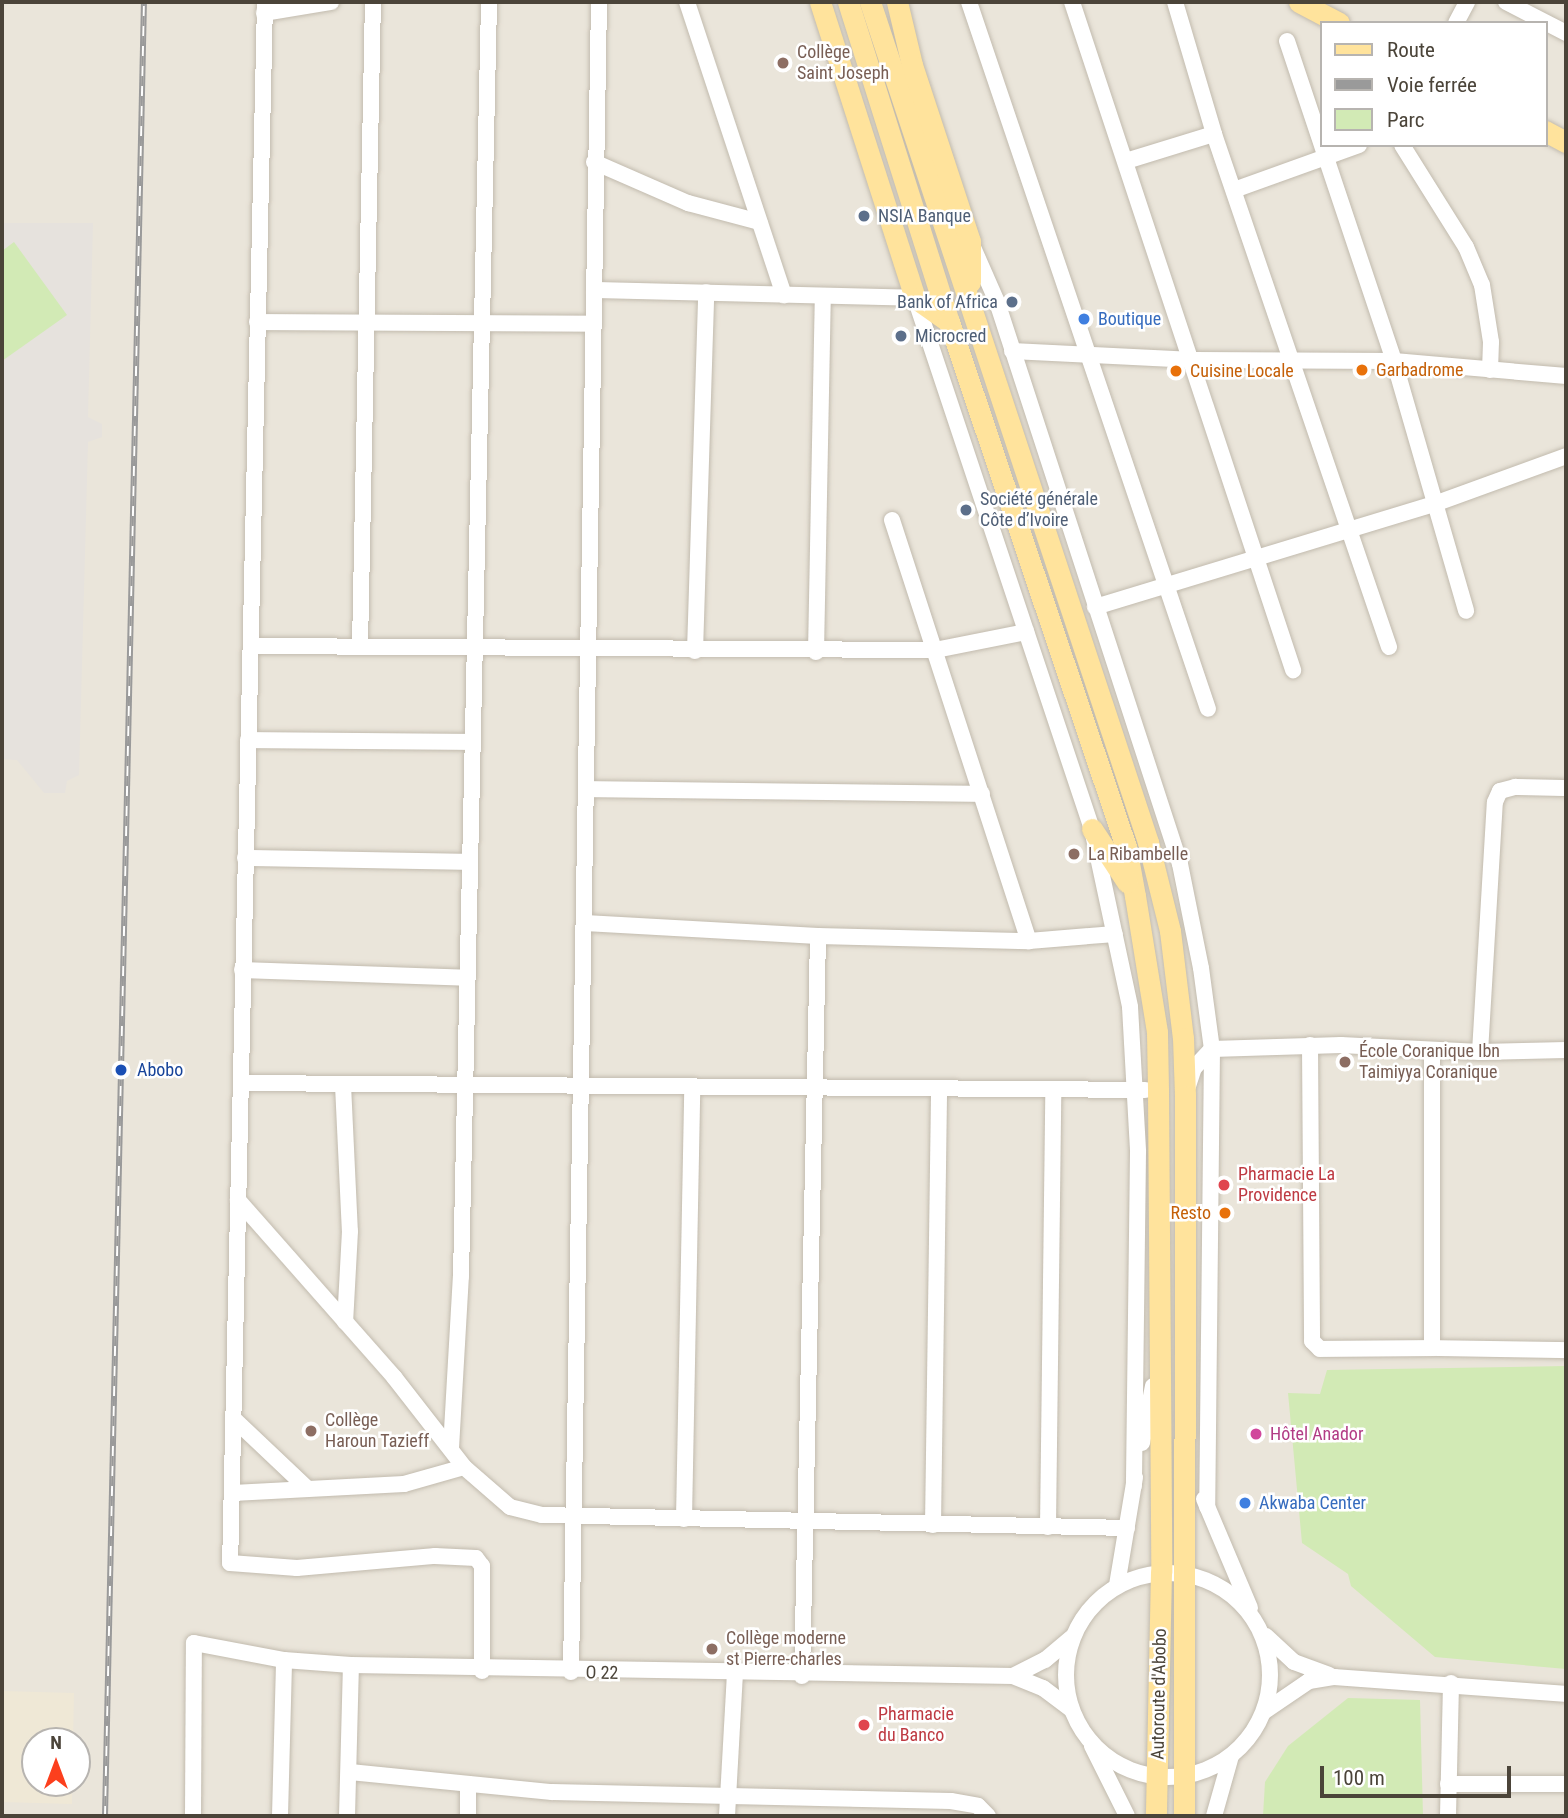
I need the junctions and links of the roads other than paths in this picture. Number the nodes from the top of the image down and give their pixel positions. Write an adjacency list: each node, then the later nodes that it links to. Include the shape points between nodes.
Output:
1 (331, 2): 17 (street)
2 (373, 2): 46 (street)
3 (489, 2): 44 (street)
4 (599, 2): 33 (street)
5 (687, 2): 35 (street)
6 (820, 2): 42 (main road)
7 (848, 2): 45 (main road, Autoroute d'Abobo)
8 (870, 2): 39 (main road, Autoroute d'Abobo)
9 (897, 2): 36 (main road, via 912,65)
10 (969, 2): 49 (street)
11 (1072, 2): 32 (street)
12 (1175, 2): 25 (street)
13 (1299, 2): 16 (main road)
14 (1467, 2): 19 (street)
15 (1506, 2): 20 (street)
16 (1322, 7): 18 (main road)
17 (265, 8): 43 (street)
18 (1337, 21)
19 (1457, 21)
20 (1543, 21)
21 (1547, 23): 22 (street)
22 (1566, 33)
23 (1287, 41): 27 (street)
24 (1547, 132): 26 (main road)
25 (1214, 134): 32 (street); 34 (street)
26 (1566, 142)
27 (1320, 144)
28 (1321, 147): 31 (street)
29 (1353, 147): 31 (street)
30 (1403, 147): 53 (street, via 1466,247 1482,285 1491,342)
31 (1324, 157): 34 (street); 51 (street)
32 (1126, 161): 50 (street)
33 (594, 162): 35 (street, via 688,203); 37 (street)
34 (1234, 190): 52 (street)
35 (760, 222): 40 (street)
36 (970, 241): 39 (main road); 48 (street)
37 (594, 290): 38 (street); 47 (street)
38 (706, 292): 40 (street); 68 (street)
39 (969, 294): 104 (main road, Autoroute d'Abobo, via 1148,842 1170,930)
40 (785, 295): 41 (street)
41 (823, 296): 42 (street); 71 (street)
42 (915, 298): 45 (main road); 63 (street)
43 (257, 322): 46 (street); 64 (street)
44 (479, 322): 46 (street); 47 (street); 67 (street)
45 (949, 322): 82 (main road, Autoroute d'Abobo, via 1126,847)
46 (369, 324): 65 (street)
47 (593, 324): 70 (street)
48 (1013, 351): 49 (street); 61 (street)
49 (1088, 353): 50 (street); 60 (street)
50 (1194, 360): 52 (street); 59 (street)
51 (1394, 361): 52 (street); 53 (street); 56 (street)
52 (1289, 362): 58 (street)
53 (1490, 370): 54 (street)
54 (1566, 376)
55 (1566, 456): 56 (street)
56 (1437, 503): 58 (street); 62 (street)
57 (892, 520): 69 (street)
58 (1347, 527): 59 (street); 66 (street)
59 (1256, 557): 60 (street); 72 (street)
60 (1168, 587): 61 (street); 73 (street)
61 (1095, 607): 90 (street, via 1180,863)
62 (1466, 611)
63 (1026, 632): 69 (street); 79 (street)
64 (251, 646): 65 (street); 74 (street)
65 (360, 647): 67 (street)
66 (1389, 647)
67 (473, 649): 70 (street); 75 (street)
68 (695, 650): 70 (street); 71 (street)
69 (935, 650): 71 (street); 78 (street)
70 (586, 651): 77 (street)
71 (816, 652)
72 (1293, 670)
73 (1208, 709)
74 (248, 740): 75 (street); 80 (street)
75 (470, 742): 81 (street)
76 (1566, 788): 93 (street, via 1516,787 1500,792 1495,802)
77 (587, 789): 78 (street); 83 (street)
78 (982, 794): 86 (street)
79 (1092, 829): 82 (main road); 84 (street)
80 (246, 858): 81 (street); 87 (street)
81 (467, 862): 88 (street)
82 (1135, 896): 101 (main road, Autoroute d'Abobo, via 1157,1032)
83 (585, 923): 85 (street); 97 (street)
84 (1115, 934): 86 (street); 103 (street, via 1130,1007)
85 (818, 936): 86 (street); 99 (street)
86 (1029, 941)
87 (242, 970): 88 (street); 94 (street)
88 (466, 978): 95 (street)
89 (1310, 1045): 90 (street); 91 (street); 107 (street, via 1313,1346)
90 (1212, 1049): 104 (street, via 1194,1068); 117 (street)
91 (1432, 1050): 93 (street); 107 (street)
92 (1566, 1051): 93 (street)
93 (1480, 1052)
94 (241, 1083): 96 (street); 105 (street)
95 (462, 1084): 96 (street); 97 (street); 112 (street, via 461,1276)
96 (343, 1085): 106 (street, via 350,1231)
97 (581, 1086): 98 (street); 118 (street)
98 (692, 1087): 99 (street); 119 (street)
99 (817, 1088): 100 (street); 120 (street)
100 (939, 1089): 102 (street); 121 (street)
101 (1158, 1089): 103 (street); 109 (main road, Autoroute d'Abobo)
102 (1053, 1090): 103 (street); 122 (street)
103 (1137, 1091): 114 (street)
104 (1185, 1096): 111 (main road, Autoroute d'Abobo)
105 (238, 1200): 106 (street); 110 (street)
106 (345, 1322): 112 (street)
107 (1432, 1348): 108 (street)
108 (1566, 1350)
109 (1157, 1369): 114 (street); 124 (main road, Autoroute d'Abobo)
110 (235, 1420): 115 (street); 116 (street)
111 (1185, 1422): 117 (street); 125 (main road, Autoroute d'Abobo)
112 (451, 1448): 113 (street)
113 (464, 1467): 115 (street, via 415,1483); 118 (street, via 510,1507 542,1516)
114 (1134, 1486): 123 (street)
115 (308, 1489): 116 (street)
116 (233, 1493): 132 (street, via 230,1563 297,1568 435,1556 476,1559 482,1566)
117 (1207, 1507): 127 (street)
118 (572, 1516): 119 (street); 133 (street)
119 (684, 1519): 120 (street)
120 (807, 1519): 121 (street); 135 (street)
121 (933, 1525): 122 (street)
122 (1048, 1527): 123 (street)
123 (1127, 1528): 126 (street)
124 (1161, 1572): 125 (street); 126 (street); 146 (main road, Autoroute d'Abobo)
125 (1187, 1574): 127 (street, via 1225,1588); 145 (main road, Autoroute d'Abobo)
126 (1117, 1585): 129 (street, via 1098,1599)
127 (1253, 1616): 128 (street)
128 (1262, 1632): 137 (street, via 1294,1662); 141 (street, via 1272,1671)
129 (1071, 1638): 136 (street, via 1039,1664); 140 (street, via 1065,1674)
130 (284, 1660): 131 (street, O 22); 151 (street, O 22, via 194,1643); 152 (street)
131 (351, 1665): 132 (street, O 22); 144 (street)
132 (481, 1671): 133 (street, O 22)
133 (571, 1672): 134 (street, O 22)
134 (735, 1674): 135 (street, O 22); 150 (street)
135 (802, 1675): 136 (street, O 22)
136 (1013, 1676): 140 (street, via 1043,1688)
137 (1335, 1677): 138 (street); 141 (street, via 1308,1681)
138 (1451, 1683): 139 (street); 148 (street)
139 (1566, 1694)
140 (1071, 1709): 142 (street)
141 (1265, 1712): 143 (street, via 1251,1736)
142 (1089, 1741): 146 (street, via 1109,1759); 157 (street)
143 (1231, 1756): 145 (street); 160 (street)
144 (350, 1772): 147 (street); 153 (street)
145 (1184, 1776): 146 (street); 159 (main road, Autoroute d'Abobo)
146 (1157, 1777): 158 (main road, Autoroute d'Abobo)
147 (468, 1784): 150 (street, via 552,1792); 154 (street)
148 (1448, 1784): 149 (street); 161 (street)
149 (1566, 1784)
150 (729, 1796): 155 (street); 156 (street, via 951,1801 978,1806)
151 (193, 1816)
152 (280, 1816)
153 (347, 1816)
154 (468, 1816)
155 (727, 1816)
156 (988, 1816)
157 (1127, 1816)
158 (1156, 1816)
159 (1184, 1816)
160 (1214, 1816)
161 (1448, 1816)

